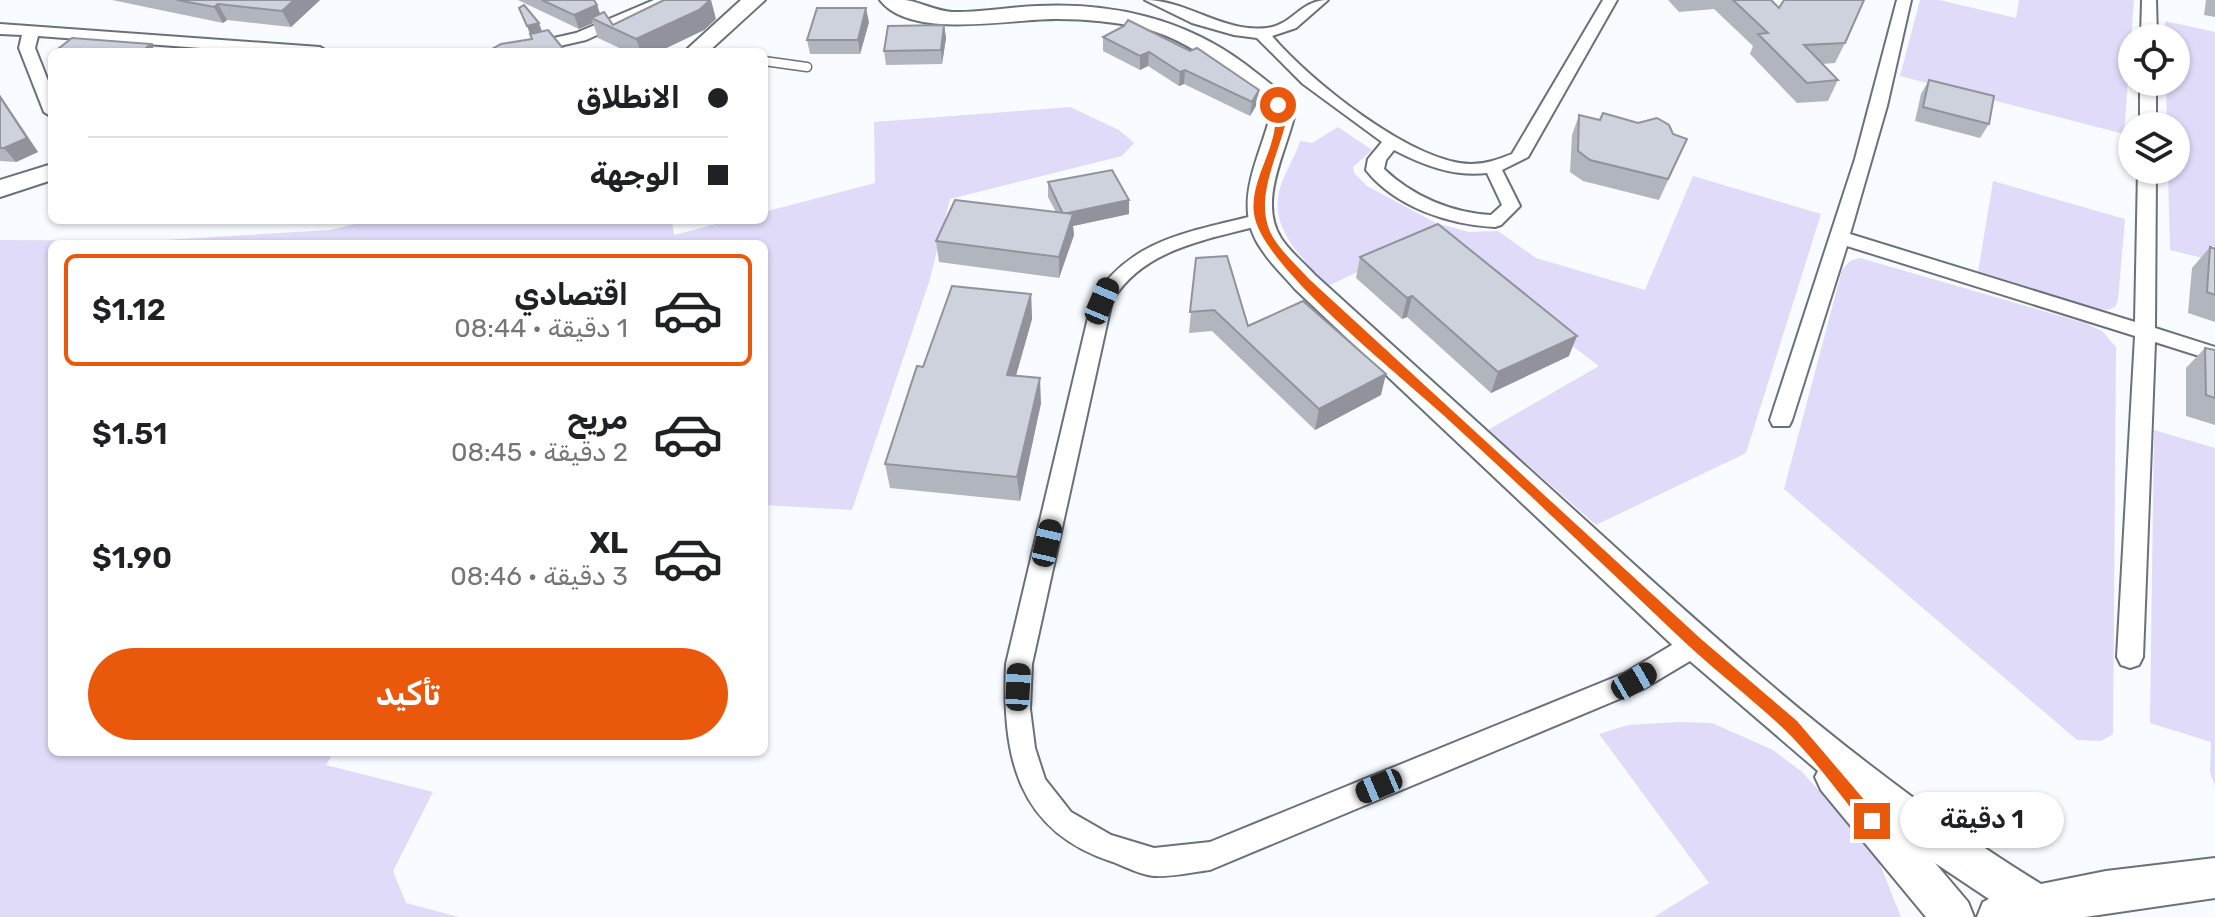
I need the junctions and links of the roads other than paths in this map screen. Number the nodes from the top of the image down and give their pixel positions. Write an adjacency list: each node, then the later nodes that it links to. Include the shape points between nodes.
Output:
1 (667, 0): 14 (street, via 581,37)
2 (754, 0): 15 (street)
3 (891, 0): 26 (street, via 936,17 1086,14 1186,36 1278,105 1282,117 1258,199)
4 (1152, 0): 12 (street, via 1238,31)
5 (1321, 0): 12 (street, via 1289,26)
6 (1610, 0): 20 (street, via 1519,157)
7 (1904, 0): 27 (street)
8 (2149, 0): 9 (street)
9 (2149, 24)
10 (0, 29): 11 (street)
11 (33, 32): 13 (street); 18 (street, via 27,48)
12 (1262, 34): 19 (street, via 1299,74)
13 (263, 48)
14 (530, 48)
15 (700, 48)
16 (768, 62): 17 (lane)
17 (807, 67)
18 (48, 102)
19 (1391, 142): 20 (street, via 1427,161); 20 (street, via 1377,159 1375,170 1381,178 1458,217 1495,221 1511,206)
20 (1492, 167)
21 (48, 173): 23 (street)
22 (2147, 184): 28 (street)
23 (0, 189)
24 (48, 196): 25 (street)
25 (0, 201)
26 (1260, 220): 31 (street, via 1270,242 1305,282); 31 (street, via 1130,264 1111,281 1102,301 1019,664 1022,748 1033,785 1061,821 1104,846 1154,862 1210,856 1634,681)
27 (1839, 237): 28 (street); 30 (street)
28 (2145, 332): 29 (street); 32 (street)
29 (2215, 354)
30 (1781, 420)
31 (1696, 644): 33 (street)
32 (2130, 657)
33 (1791, 726): 35 (street); 36 (street)
34 (2215, 878): 35 (street, via 2106,892)
35 (2030, 913)
36 (1953, 917)

